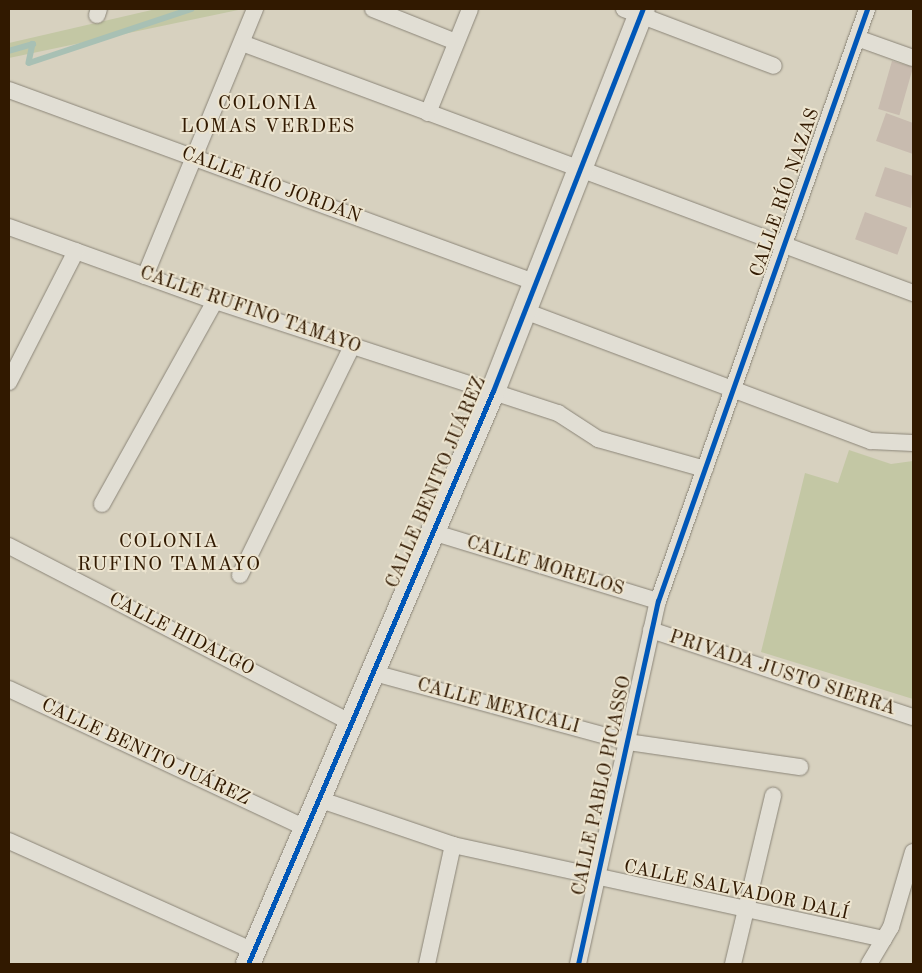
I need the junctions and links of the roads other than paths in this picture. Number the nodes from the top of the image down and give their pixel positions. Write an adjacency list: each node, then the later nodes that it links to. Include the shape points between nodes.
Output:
1 (255, 9): 8 (street)
2 (373, 9): 7 (street)
3 (470, 9): 7 (street)
4 (867, 9): 6 (street, CALLE RÍO NAZAS)
5 (636, 11): 10 (street); 14 (street, CALLE BENITO JUÁREZ)
6 (857, 38): 9 (street); 16 (street, CALLE RÍO NAZAS)
7 (456, 42): 12 (street)
8 (242, 43): 12 (street); 13 (street)
9 (913, 58)
10 (774, 66)
11 (9, 90): 13 (street, CALLE RÍO JORDÁN)
12 (428, 113): 14 (street)
13 (194, 158): 18 (street); 19 (street, CALLE RÍO JORDÁN)
14 (578, 170): 16 (street); 19 (street, CALLE BENITO JUÁREZ)
15 (9, 227): 17 (street, CALLE RUFINO TAMAYO)
16 (785, 242): 20 (street); 25 (street, CALLE RÍO NAZAS)
17 (76, 250): 18 (street, CALLE RUFINO TAMAYO); 24 (street)
18 (145, 276): 21 (street, CALLE RUFINO TAMAYO)
19 (534, 282): 22 (street, CALLE BENITO JUÁREZ)
20 (913, 293)
21 (215, 301): 23 (street, CALLE RUFINO TAMAYO); 29 (street)
22 (522, 310): 25 (street); 26 (street, CALLE BENITO JUÁREZ)
23 (352, 346): 26 (street, CALLE RUFINO TAMAYO); 32 (street)
24 (9, 382)
25 (734, 387): 27 (street, via 871,441); 28 (street, CALLE PABLO PICASSO)
26 (493, 391): 28 (street, CALLE RUFINO TAMAYO, via 572,419 598,439); 30 (street, CALLE BENITO JUÁREZ)
27 (913, 443)
28 (705, 469): 33 (street, CALLE PABLO PICASSO)
29 (102, 504)
30 (432, 532): 33 (street, CALLE MORELOS); 35 (street, CALLE BENITO JUÁREZ)
31 (9, 546): 38 (street, CALLE HIDALGO)
32 (240, 576)
33 (658, 601): 34 (street, CALLE PABLO PICASSO)
34 (651, 630): 37 (street, PRIVADA JUSTO SIERRA); 39 (street, CALLE PABLO PICASSO)
35 (374, 673): 38 (street, CALLE BENITO JUÁREZ); 39 (street, CALLE MEXICALI)
36 (9, 689): 43 (street, CALLE BENITO JUÁREZ)
37 (913, 717)
38 (352, 723): 42 (street, CALLE BENITO JUÁREZ)
39 (628, 742): 40 (street, CALLE MEXICALI); 47 (street, CALLE PABLO PICASSO)
40 (800, 767)
41 (774, 796): 48 (street)
42 (321, 800): 43 (street, CALLE BENITO JUÁREZ); 45 (street, CALLE SALVADOR DALÍ)
43 (308, 829): 50 (street, CALLE BENITO JUÁREZ)
44 (9, 840): 50 (street)
45 (453, 845): 47 (street, CALLE SALVADOR DALÍ); 51 (street)
46 (913, 852): 49 (street)
47 (600, 878): 48 (street, CALLE SALVADOR DALÍ); 52 (street, CALLE PABLO PICASSO)
48 (746, 908): 49 (street, CALLE SALVADOR DALÍ); 53 (street)
49 (884, 939): 54 (street)
50 (251, 958)
51 (427, 964)
52 (578, 964)
53 (733, 964)
54 (869, 964)

